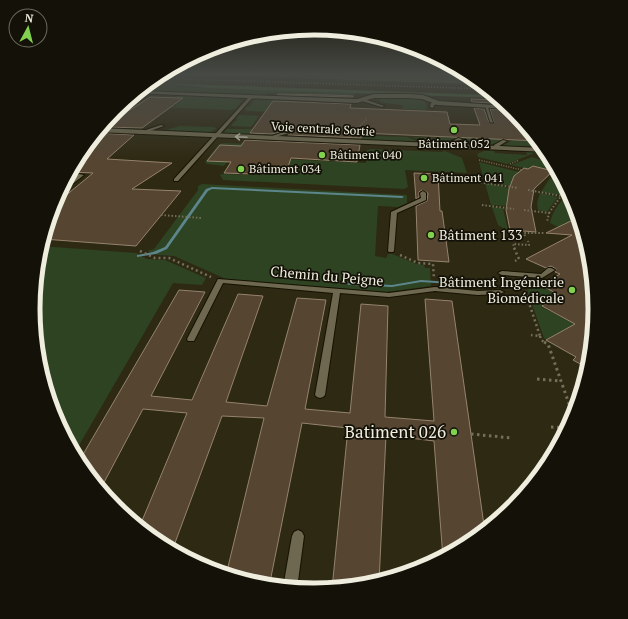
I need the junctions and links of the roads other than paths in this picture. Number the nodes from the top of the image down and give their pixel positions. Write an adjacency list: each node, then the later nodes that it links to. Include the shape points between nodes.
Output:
1 (246, 103): 13 (lane)
2 (372, 103): 4 (lane)
3 (438, 103): 5 (lane, via 432,104); 6 (street)
4 (382, 106)
5 (432, 107)
6 (486, 107): 7 (street); 8 (lane)
7 (500, 108)
8 (492, 122)
9 (162, 126): 11 (lane)
10 (107, 130): 11 (street, Voie centrale Sortie)
11 (139, 132): 13 (street, Voie centrale Sortie)
12 (287, 132): 14 (lane)
13 (217, 136): 14 (street, Voie centrale Sortie, one-way to 13); 21 (lane)
14 (268, 138): 17 (street, Voie centrale Sortie)
15 (460, 139): 17 (lane)
16 (505, 141): 18 (lane, via 496,146)
17 (451, 146): 18 (street, Voie centrale Sortie)
18 (497, 148): 19 (street, Voie centrale Sortie)
19 (537, 149)
20 (81, 175): 22 (lane)
21 (176, 180)
22 (70, 183)
23 (423, 193): 24 (lane, via 424,200 394,212)
24 (391, 251)
25 (551, 270): 26 (lane, via 542,276)
26 (502, 273)
27 (337, 290): 28 (lane, Chemin du Peigne, via 389,294 436,289 478,293); 29 (lane, Chemin du Peigne, via 221,281); 30 (lane)
28 (500, 292)
29 (191, 339)
30 (320, 395)
31 (298, 536): 32 (lane)
32 (291, 583)

